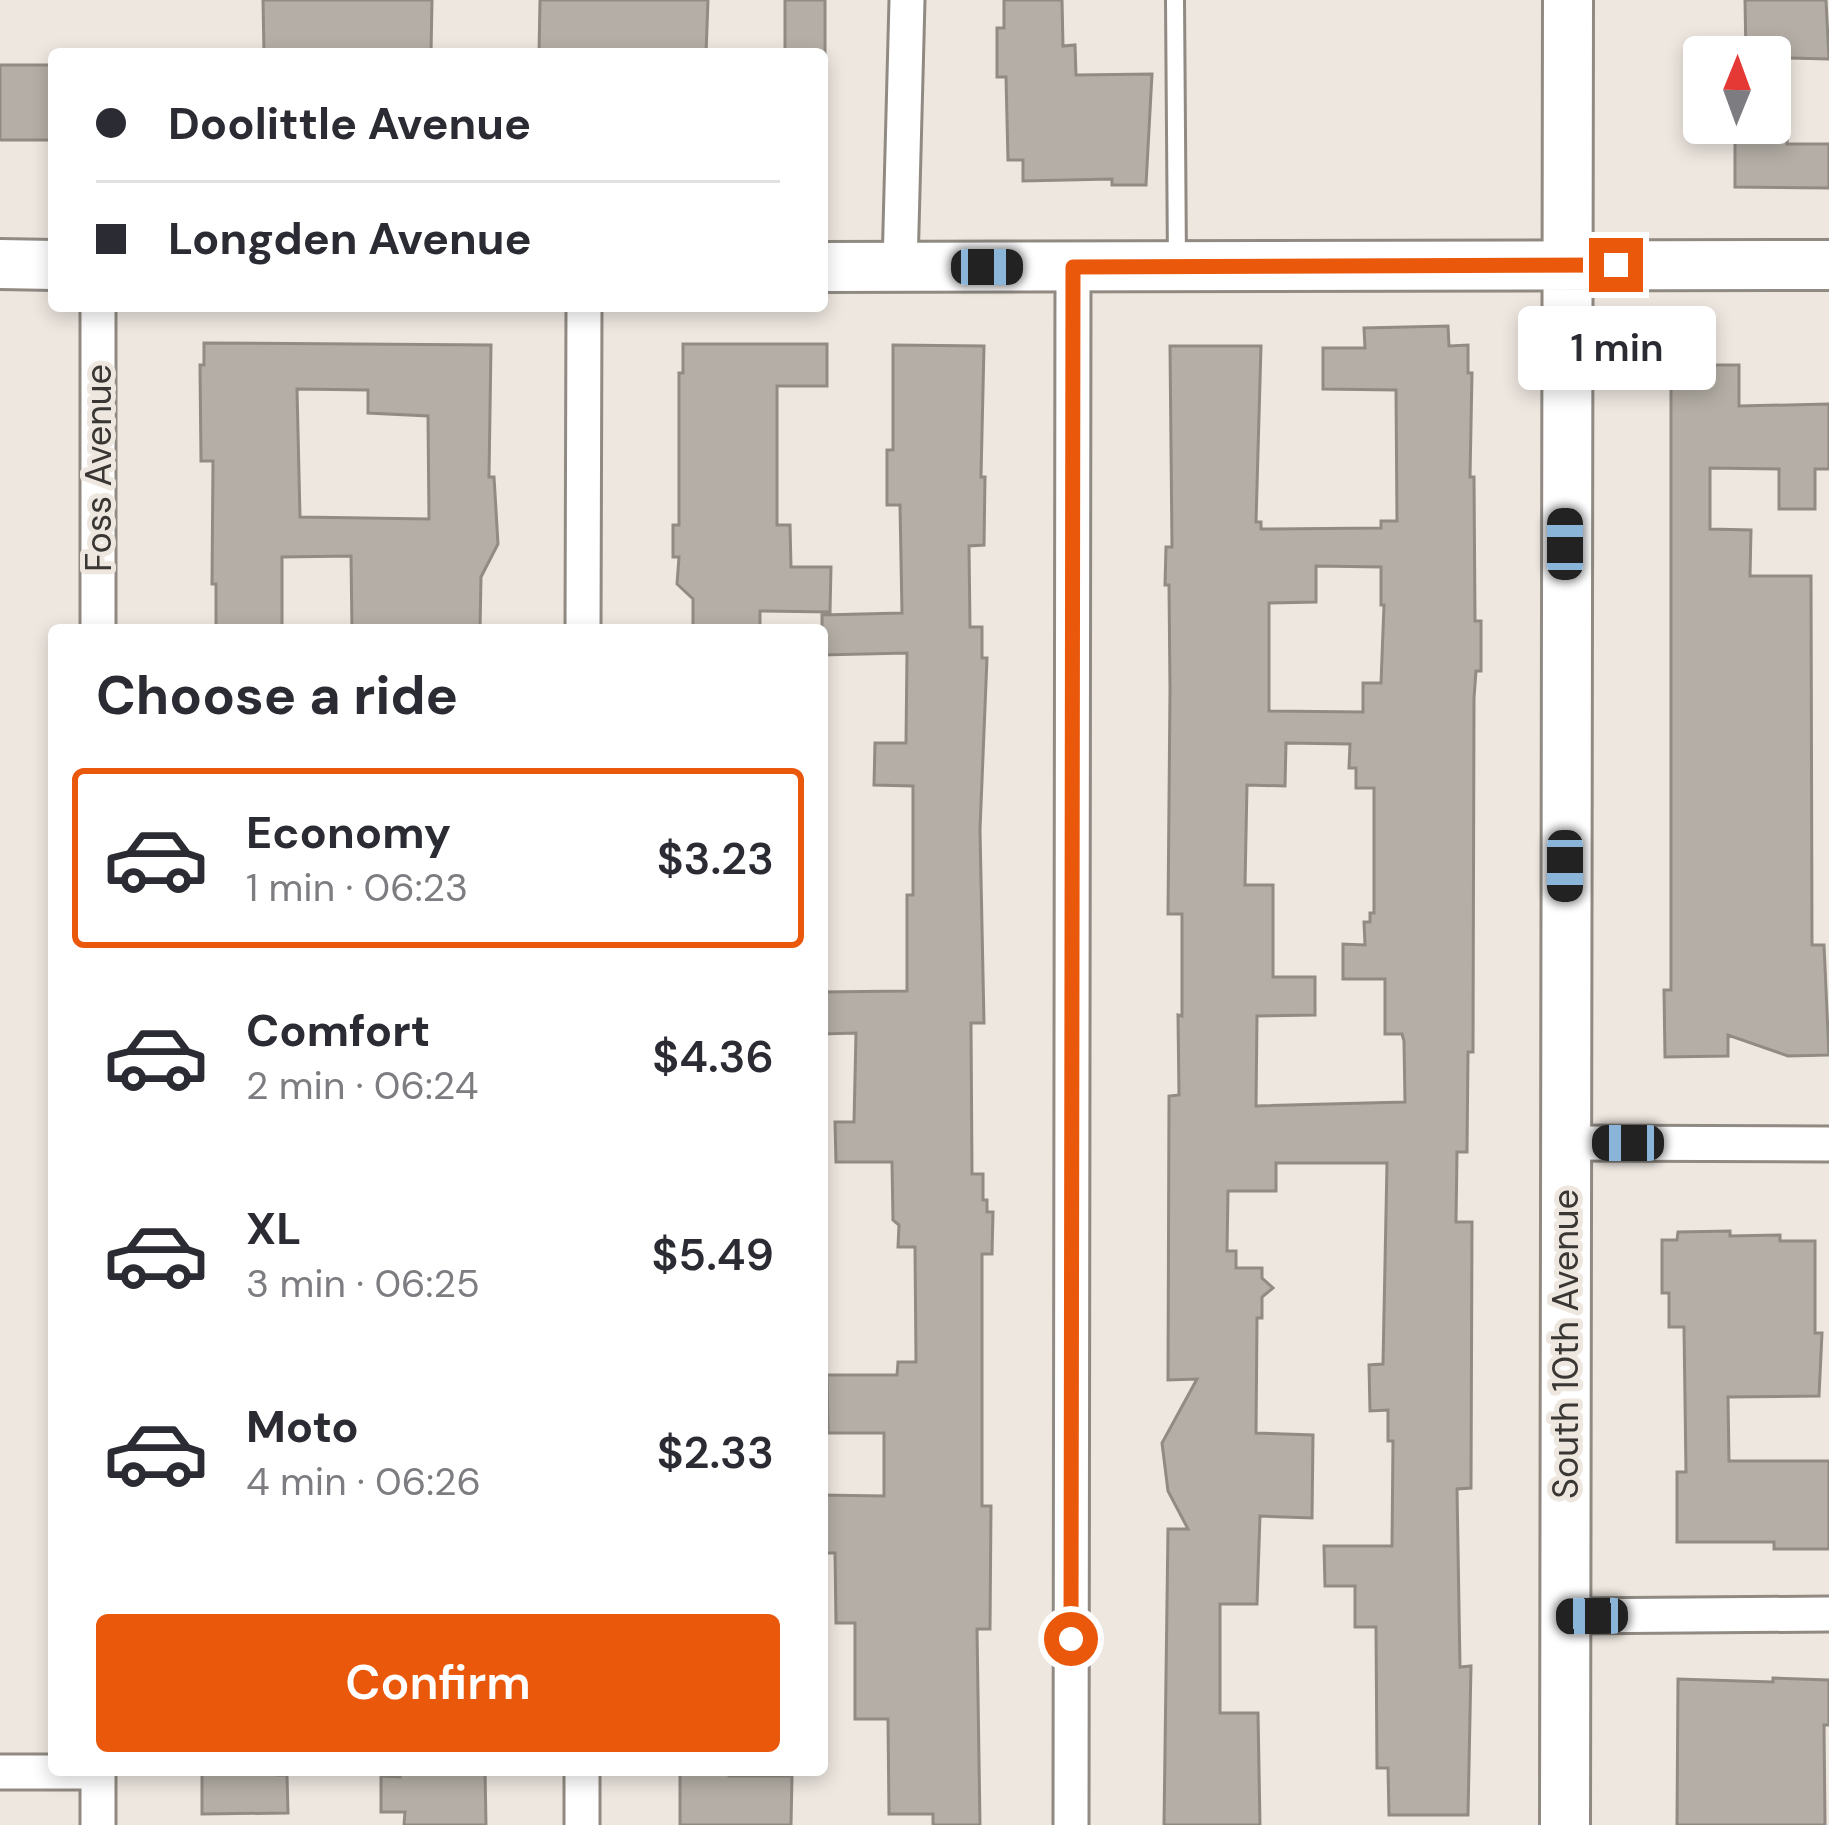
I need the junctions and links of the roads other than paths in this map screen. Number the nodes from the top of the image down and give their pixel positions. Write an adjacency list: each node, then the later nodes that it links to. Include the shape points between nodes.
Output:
1 (907, 0): 10 (street)
2 (1175, 0): 7 (lane)
3 (1568, 0): 6 (street, South 10th Avenue)
4 (0, 264): 5 (street)
5 (48, 265)
6 (1565, 265): 7 (street); 8 (street); 16 (street, South 10th Avenue)
7 (1177, 266): 11 (street)
8 (1829, 266)
9 (828, 267): 10 (street)
10 (900, 267): 11 (street)
11 (1073, 267): 26 (street)
12 (98, 312): 14 (street, Foss Avenue)
13 (584, 312): 15 (street)
14 (98, 624)
15 (584, 624)
16 (1564, 1143): 17 (street); 19 (street, South 10th Avenue)
17 (1829, 1144)
18 (1829, 1614): 19 (street)
19 (1566, 1616): 27 (street, South 10th Avenue)
20 (0, 1772): 21 (street)
21 (48, 1772)
22 (98, 1776): 24 (street)
23 (582, 1776): 25 (street)
24 (98, 1825)
25 (582, 1825)
26 (1071, 1825)
27 (1565, 1825)

